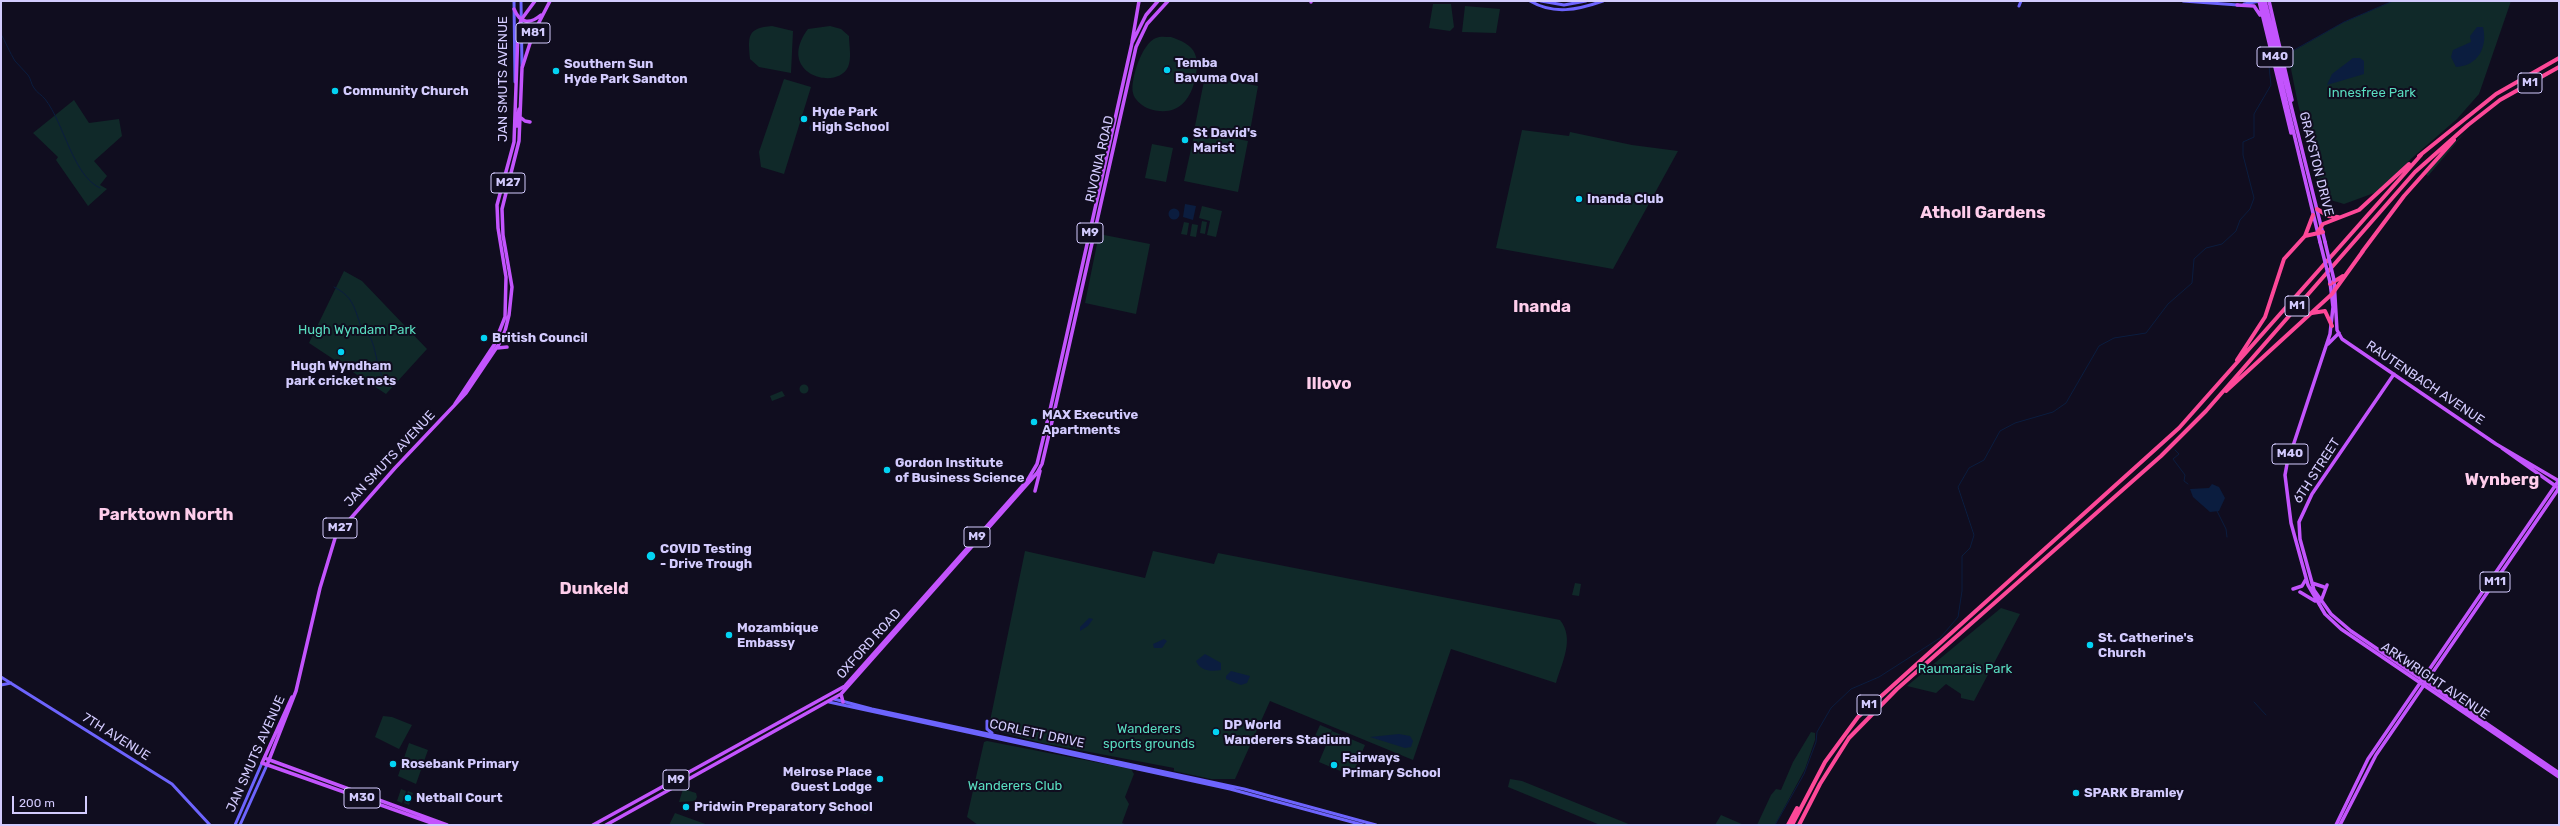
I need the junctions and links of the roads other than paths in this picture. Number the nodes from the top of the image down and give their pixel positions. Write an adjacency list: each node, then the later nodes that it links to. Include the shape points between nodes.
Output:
1 (514, 1): 21 (main road, JAN SMUTS AVENUE / M27)
2 (520, 1): 23 (main road, JAN SMUTS AVENUE / M27)
3 (535, 1): 23 (main road, M81)
4 (550, 1): 22 (main road, M81)
5 (1139, 1): 26 (main road, via 1131,35)
6 (1158, 1): 26 (main road, RIVONIA ROAD / M9, via 1146,15)
7 (1168, 1): 24 (main road, RIVONIA ROAD / M9, via 1157,11)
8 (1530, 1): 11 (main road, via 1549,9 1564,10)
9 (1541, 1): 10 (main road, via 1564,5)
10 (1586, 1)
11 (1603, 1)
12 (2020, 1): 19 (main road)
13 (2183, 1): 18 (main road)
14 (2260, 1): 18 (main road); 25 (main road); 39 (main road, GRAYSTON DRIVE / M40)
15 (2265, 1): 36 (main road, GRAYSTON DRIVE / M40)
16 (2268, 1): 20 (main road)
17 (2272, 1): 20 (main road)
18 (2238, 5): 25 (main road, via 2251,5 2257,8)
19 (2019, 6)
20 (2270, 8): 36 (main road)
21 (514, 9): 23 (main road); 31 (main road, JAN SMUTS AVENUE / M27)
22 (542, 15): 23 (main road, via 531,22); 30 (main road, M81)
23 (521, 20): 30 (main road, JAN SMUTS AVENUE / M27); 31 (main road)
24 (1143, 31): 28 (main road); 61 (main road, RIVONIA ROAD / M9, via 1136,46)
25 (2268, 38): 39 (main road)
26 (1132, 43): 28 (main road, RIVONIA ROAD / M9)
27 (2559, 58): 38 (highway, M1, via 2496,94)
28 (1128, 61): 61 (main road, RIVONIA ROAD / M9)
29 (2559, 67): 35 (highway, M1, via 2500,100)
30 (522, 68): 32 (main road, JAN SMUTS AVENUE / M27)
31 (515, 86): 37 (main road, JAN SMUTS AVENUE / M27)
32 (520, 107): 33 (main road, JAN SMUTS AVENUE / M27); 37 (main road)
33 (520, 117): 34 (main road); 56 (main road, JAN SMUTS AVENUE / M27, via 518,147 505,192 502,214 512,298 506,327)
34 (530, 122)
35 (2468, 125): 47 (highway, via 2414,183); 60 (highway, M1, via 2415,172)
36 (2297, 127): 40 (main road, GRAYSTON DRIVE / M40)
37 (515, 133): 59 (main road, JAN SMUTS AVENUE / M27, via 497,205 506,277 505,317 494,345)
38 (2421, 155): 41 (highway); 58 (highway, M1)
39 (2302, 169): 42 (main road, GRAYSTON DRIVE / M40)
40 (2317, 209): 41 (highway, via 2333,218); 43 (main road, GRAYSTON DRIVE / M40)
41 (2360, 210): 43 (highway)
42 (2313, 216): 45 (main road, GRAYSTON DRIVE / M40); 46 (highway)
43 (2321, 225): 44 (main road, GRAYSTON DRIVE / M40); 45 (highway)
44 (2323, 232): 45 (highway); 48 (main road, GRAYSTON DRIVE / M40, bridge)
45 (2318, 233): 46 (highway); 48 (main road, GRAYSTON DRIVE / M40, bridge)
46 (2305, 236): 58 (highway, via 2284,259 2270,305 2259,329)
47 (2363, 251): 48 (highway, via 2345,274); 49 (highway)
48 (2332, 282): 49 (main road, GRAYSTON DRIVE / M40); 50 (main road, GRAYSTON DRIVE / M40)
49 (2336, 289): 50 (highway); 53 (main road, GRAYSTON DRIVE / M40)
50 (2332, 294): 51 (highway); 52 (main road, GRAYSTON DRIVE / M40)
51 (2308, 314): 52 (highway, via 2319,310 2325,311); 60 (highway)
52 (2332, 326): 54 (main road, M40)
53 (2339, 334): 54 (main road); 57 (main road, RAUTENBACH AVENUE, via 2347,343)
54 (2328, 344): 67 (main road, M40, via 2286,470 2291,524)
55 (507, 347): 56 (main road)
56 (496, 349): 59 (main road, JAN SMUTS AVENUE / M27, via 471,388)
57 (2394, 374): 62 (main road, RAUTENBACH AVENUE, via 2506,453); 68 (main road, 6TH STREET / M40, via 2303,510 2299,532)
58 (2222, 381): 105 (highway, M1, via 2139,466 1874,700 1838,742)
59 (455, 404): 82 (main road, JAN SMUTS AVENUE / M27, via 336,535 320,588)
60 (2206, 411): 108 (highway, M1, via 2145,472 1897,689 1864,721 1838,753)
61 (1043, 449): 63 (main road, OXFORD ROAD / M9); 84 (main road, OXFORD ROAD / M9, via 1027,481 849,682)
62 (2526, 463): 64 (main road); 65 (main road)
63 (1042, 464): 66 (main road); 83 (main road, OXFORD ROAD / M9, via 1030,483)
64 (2559, 481): 65 (main road, M11)
65 (2558, 487): 73 (main road, M11); 75 (main road, M11)
66 (1035, 491)
67 (2306, 579): 69 (main road, via 2302,586); 70 (main road, M40)
68 (2311, 582): 70 (main road, 6TH STREET / M40); 72 (main road, via 2325,586)
69 (2293, 589)
70 (2312, 590): 72 (main road, ARKWRIGHT AVENUE / M40)
71 (2300, 592): 72 (main road)
72 (2320, 603): 74 (main road, ARKWRIGHT AVENUE / M40, via 2343,625); 77 (main road, ARKWRIGHT AVENUE / M40, via 2338,626)
73 (2427, 672): 74 (main road); 77 (main road, M11)
74 (2417, 675): 77 (main road, ARKWRIGHT AVENUE / M40)
75 (2431, 675): 79 (main road, M11); 81 (main road)
76 (1, 677): 78 (main road, 7TH AVENUE)
77 (2421, 680): 79 (main road, ARKWRIGHT AVENUE / M40); 122 (main road, M11, via 2368,759)
78 (11, 683): 80 (main road); 109 (main road, 7TH AVENUE, via 172,784)
79 (2426, 683): 81 (main road, ARKWRIGHT AVENUE / M40); 101 (main road, ARKWRIGHT AVENUE / M40); 123 (main road, M11, via 2365,773)
80 (1, 685)
81 (2432, 685): 99 (main road, ARKWRIGHT AVENUE / M40)
82 (296, 691): 93 (main road, JAN SMUTS AVENUE / M27); 94 (main road, JAN SMUTS AVENUE / M27)
83 (841, 694): 85 (main road, OXFORD ROAD / M9); 87 (main road)
84 (824, 698): 85 (main road); 90 (main road, OXFORD ROAD / M9)
85 (834, 699): 86 (main road, OXFORD ROAD / M9); 87 (main road, CORLETT DRIVE)
86 (828, 702): 91 (main road, OXFORD ROAD / M9); 116 (main road, CORLETT DRIVE, via 1230,789)
87 (843, 702): 89 (main road, CORLETT DRIVE)
88 (986, 721): 89 (main road, via 988,730)
89 (998, 736): 117 (main road, CORLETT DRIVE, via 1244,789)
90 (748, 741): 91 (main road); 92 (main road, OXFORD ROAD / M9)
91 (750, 745): 92 (main road, OXFORD ROAD / M9)
92 (734, 751): 97 (main road, OXFORD ROAD / M9); 98 (main road, OXFORD ROAD / M9)
93 (264, 758): 94 (main road, M30); 95 (main road, JAN SMUTS AVENUE / M27)
94 (269, 760): 96 (main road, JAN SMUTS AVENUE / M27); 113 (main road, M30)
95 (262, 763): 96 (main road, M30); 110 (main road, JAN SMUTS AVENUE / M27)
96 (266, 765): 111 (main road, JAN SMUTS AVENUE / M27); 112 (main road, M30)
97 (702, 766): 98 (main road); 100 (main road, OXFORD ROAD / M9)
98 (705, 770): 103 (main road, OXFORD ROAD / M9)
99 (2559, 773)
100 (685, 775): 102 (main road, OXFORD ROAD / M9); 103 (main road)
101 (2559, 777)
102 (679, 778): 104 (main road); 106 (main road, OXFORD ROAD / M9)
103 (687, 780): 104 (main road, OXFORD ROAD / M9)
104 (681, 783): 107 (main road, OXFORD ROAD / M9)
105 (1811, 787): 118 (highway); 119 (highway, M1)
106 (634, 803): 107 (main road); 114 (main road, OXFORD ROAD / M9)
107 (637, 808): 115 (main road, OXFORD ROAD / M9)
108 (1807, 810): 120 (highway, M1); 121 (highway)
109 (210, 825)
110 (234, 825)
111 (240, 825)
112 (437, 825)
113 (447, 825)
114 (594, 825)
115 (606, 825)
116 (1363, 825)
117 (1376, 825)
118 (1788, 825)
119 (1792, 825)
120 (1800, 825)
121 (1803, 825)
122 (2336, 825)
123 (2340, 825)

